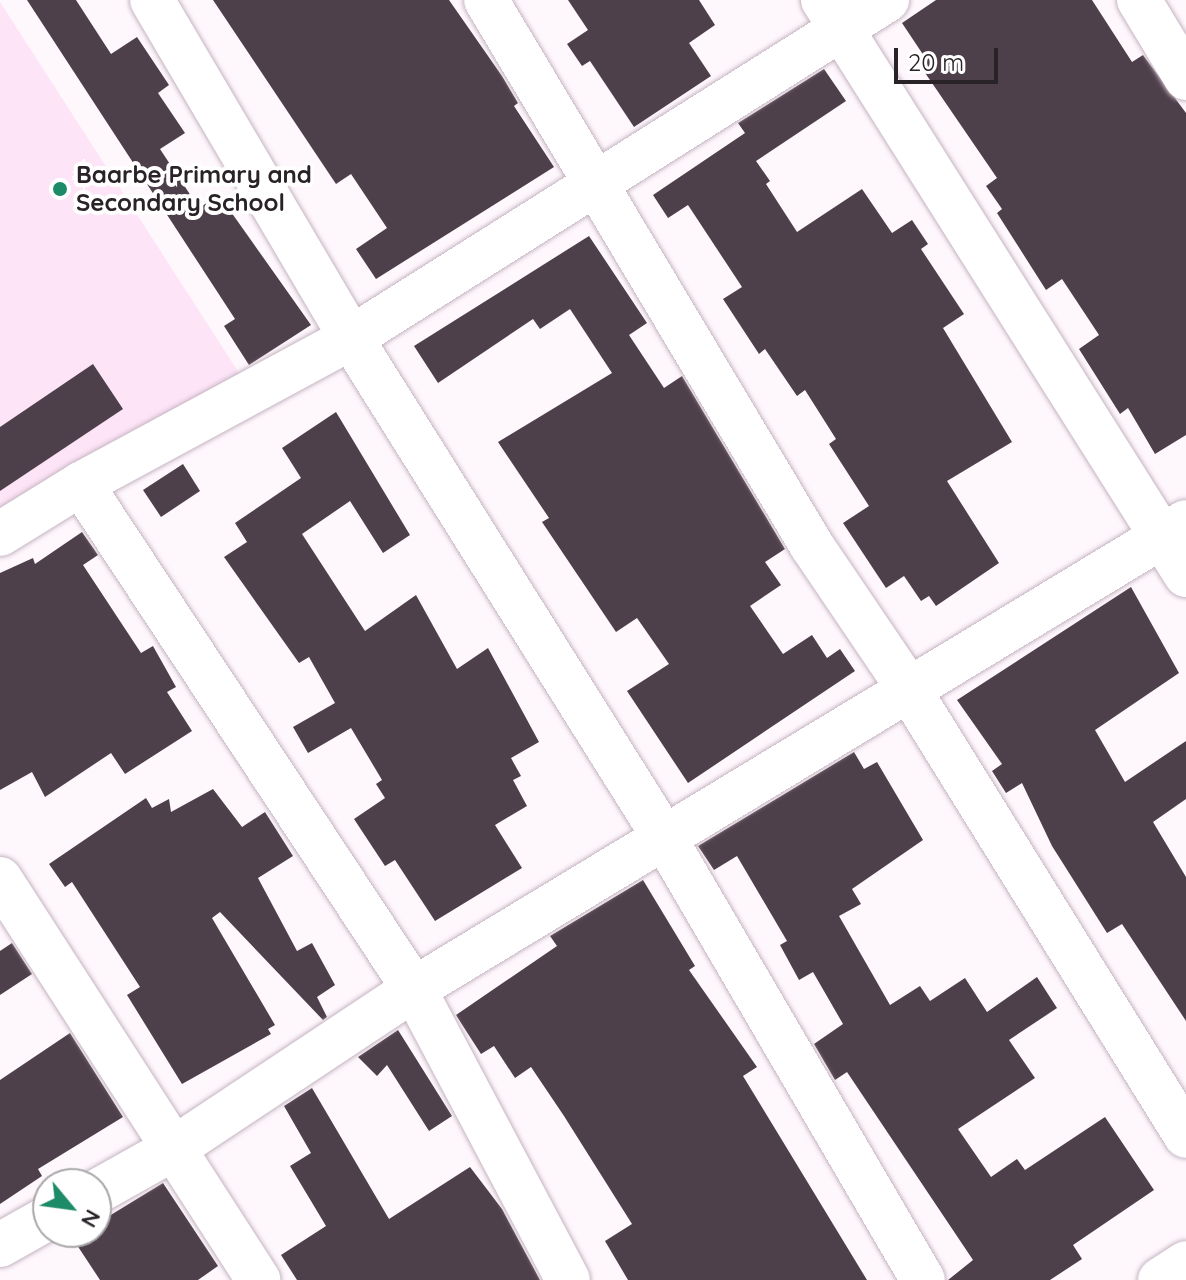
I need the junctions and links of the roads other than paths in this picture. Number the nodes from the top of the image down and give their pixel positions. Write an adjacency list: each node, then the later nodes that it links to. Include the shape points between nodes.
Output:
1 (152, 0): 8 (street)
2 (486, 0): 7 (street)
3 (887, 0): 5 (street)
4 (1139, 0): 6 (street)
5 (831, 15): 7 (street); 10 (street)
6 (1186, 78)
7 (593, 187): 8 (street); 13 (street, via 812,546)
8 (351, 338): 9 (street); 14 (street)
9 (81, 484): 11 (street); 16 (street)
10 (1175, 529): 12 (street); 13 (street)
11 (0, 534)
12 (1186, 575)
13 (908, 688): 14 (street); 17 (street)
14 (664, 837): 16 (street); 25 (street)
15 (0, 879): 18 (street)
16 (414, 989): 18 (street); 24 (street)
17 (1186, 1136)
18 (173, 1149): 19 (street); 23 (street)
19 (112, 1183)
20 (32, 1227): 21 (street)
21 (0, 1245)
22 (1186, 1263): 26 (street)
23 (258, 1280)
24 (568, 1280)
25 (923, 1280)
26 (1160, 1280)

